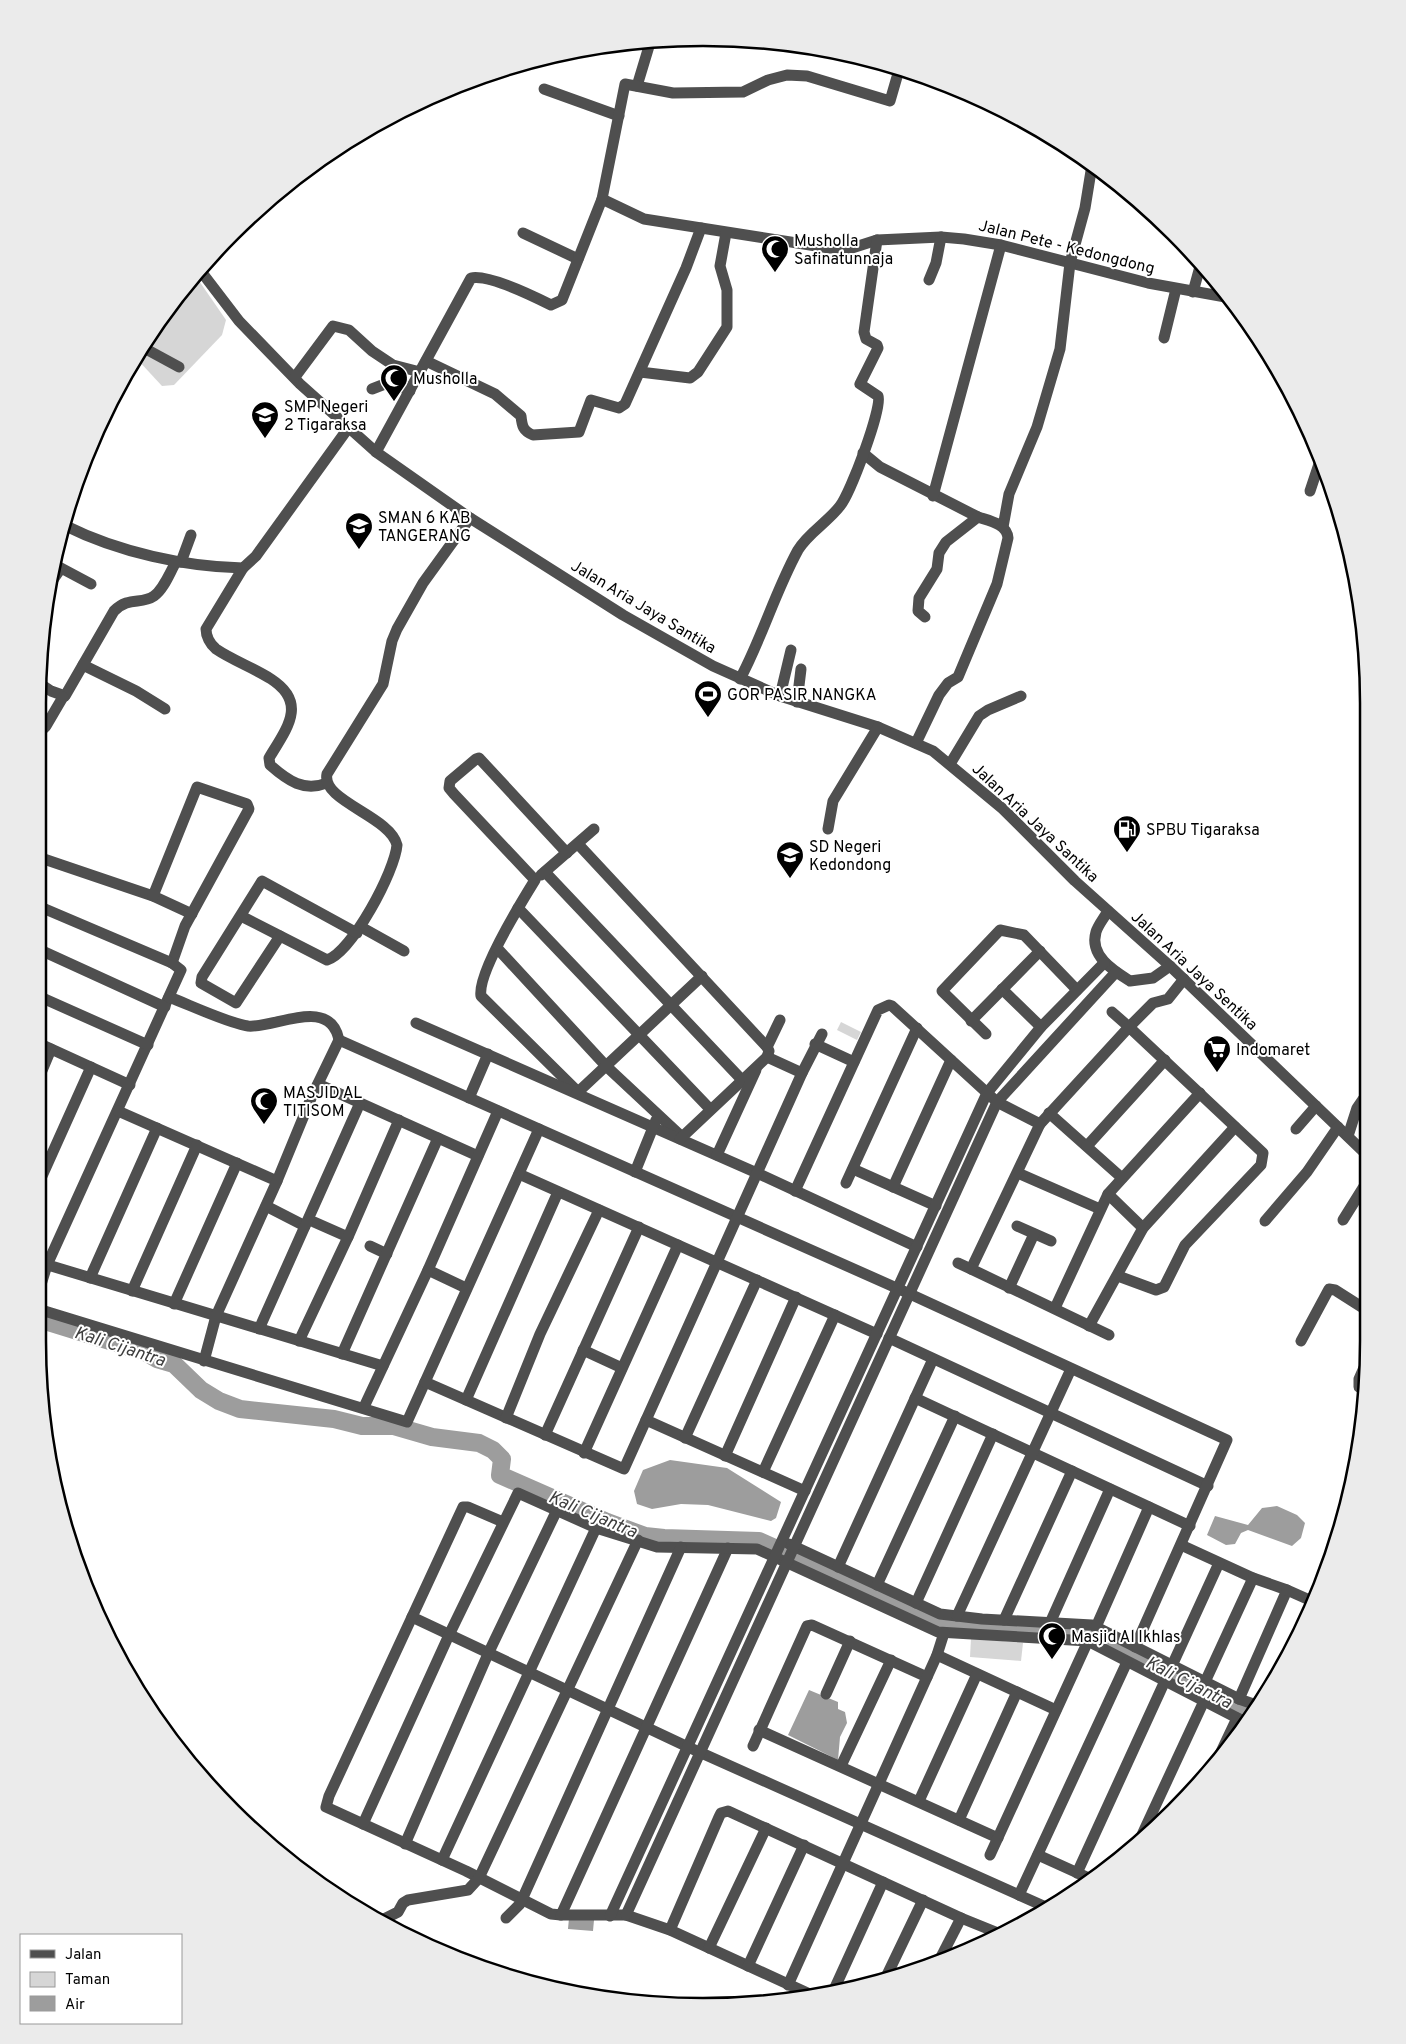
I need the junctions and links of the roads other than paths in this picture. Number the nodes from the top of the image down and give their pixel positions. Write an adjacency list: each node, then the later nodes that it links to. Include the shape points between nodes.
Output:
1 (648, 49): 3 (street)
2 (897, 76): 3 (street, via 890,101 811,76 787,75 742,92 673,93)
3 (637, 86): 5 (street, via 625,84)
4 (544, 89): 5 (street)
5 (619, 116): 7 (street)
6 (1091, 173): 15 (street)
7 (602, 199): 8 (street, Jalan Pete - Kedongdong, via 644,218); 14 (street)
8 (701, 228): 10 (street, Jalan Pete - Kedongdong); 26 (street)
9 (523, 234): 14 (street)
10 (726, 234): 12 (street, Jalan Pete - Kedongdong, via 841,249); 26 (street, via 720,266 727,290 726,327 711,353 690,378)
11 (941, 237): 12 (street, Jalan Pete - Kedongdong); 13 (street, Jalan Pete - Kedongdong); 18 (street)
12 (877, 240): 32 (street, via 864,332 866,339 878,348 860,384 878,396 880,403)
13 (1001, 245): 15 (street, Jalan Pete - Kedongdong); 35 (street)
14 (578, 259): 24 (street, via 562,300 554,305 496,282 471,278)
15 (1070, 262): 19 (street, Jalan Pete - Kedongdong); 38 (street, via 1058,357 1039,419 1008,494)
16 (1199, 272): 20 (street)
17 (204, 276): 27 (street, Jalan Aria Jaya Santika, via 254,339)
18 (929, 280)
19 (1176, 289): 20 (street, Jalan Pete - Kedongdong); 22 (street)
20 (1193, 292): 21 (street, Jalan Pete - Kedongdong)
21 (1218, 296)
22 (1164, 338)
23 (149, 351): 25 (street)
24 (423, 366): 26 (street, via 495,394 521,416 522,428 533,435 579,432 589,402 594,400 619,408); 27 (street, via 393,365 372,352 348,330 333,326); 29 (street)
25 (179, 367)
26 (640, 372)
27 (295, 377): 30 (street, Jalan Aria Jaya Santika)
28 (372, 389): 29 (street, via 390,382)
29 (410, 391): 31 (street)
30 (349, 427): 31 (street, Jalan Aria Jaya Santika); 42 (street, via 256,556)
31 (376, 452): 37 (street, Jalan Aria Jaya Santika)
32 (862, 453): 35 (street, via 880,467); 49 (street, via 859,468 842,504 800,548)
33 (1317, 470): 34 (street)
34 (1310, 491)
35 (933, 496): 36 (street)
36 (978, 517): 38 (street); 45 (street, via 949,538 939,553 937,569 919,598 918,611)
37 (470, 518): 49 (street, Jalan Aria Jaya Santika, via 622,615); 60 (street, via 423,583 396,629 383,684 327,774)
38 (1003, 527): 58 (street, via 1008,538 994,594 958,677 948,683 939,695)
39 (71, 528): 41 (street, via 119,546)
40 (191, 535): 41 (street)
41 (178, 562): 42 (street); 47 (street, via 154,597 131,600 114,611)
42 (243, 568): 60 (street, via 206,629 206,636 215,648 285,688 292,700 291,715 284,733 268,758 270,766 298,785 314,788)
43 (60, 569): 44 (street)
44 (91, 584)
45 (925, 617)
46 (791, 650): 51 (street)
47 (82, 665): 53 (street); 55 (street)
48 (801, 669): 54 (street)
49 (740, 679): 51 (street, Jalan Aria Jaya Santika)
50 (47, 687): 53 (street)
51 (780, 696): 54 (street, Jalan Aria Jaya Santika)
52 (1022, 696): 59 (street, via 979,716)
53 (63, 697): 56 (street)
54 (797, 702): 57 (street, Jalan Aria Jaya Santika)
55 (165, 709)
56 (46, 726)
57 (878, 727): 58 (street, Jalan Aria Jaya Santika); 62 (street, via 834,801)
58 (916, 743): 59 (street, Jalan Aria Jaya Santika)
59 (950, 764): 71 (street, Jalan Aria Jaya Santika)
60 (327, 783): 74 (street, via 342,799 381,823 397,845)
61 (594, 829): 63 (street)
62 (828, 829)
63 (578, 844): 64 (street); 84 (street)
64 (567, 853): 66 (street); 67 (street, via 482,760 476,758 450,781 449,788)
65 (46, 860): 68 (street)
66 (545, 872): 67 (street); 90 (street)
67 (535, 880): 69 (street)
68 (152, 896): 72 (street); 72 (street, via 197,787 247,804 249,809)
69 (518, 908): 76 (street); 99 (street)
70 (46, 909): 80 (street)
71 (1108, 911): 81 (street, via 1096,933 1097,948); 82 (street, Jalan Aria Jaya Sentika)
72 (192, 914): 80 (street)
73 (241, 916): 74 (street, via 263,880); 75 (street); 75 (street, via 201,980 234,1004)
74 (359, 930): 75 (street, via 334,957 327,960); 77 (street)
75 (280, 936)
76 (497, 948): 110 (street); 116 (street, via 481,986 481,996)
77 (404, 951)
78 (1040, 951): 86 (street); 87 (street); 93 (street, via 1024,935 1002,929 998,931 942,989)
79 (46, 952): 89 (street)
80 (172, 963): 89 (street, via 181,970)
81 (1104, 963): 83 (street); 87 (street)
82 (1170, 966): 83 (street, via 1146,980 1130,980); 85 (street, Jalan Aria Jaya Sentika)
83 (1116, 972): 120 (street)
84 (702, 976): 90 (street); 105 (street)
85 (1184, 979): 97 (street, via 1168,999 1153,1003); 123 (street, Jalan Aria Jaya Sentika)
86 (1002, 989): 93 (street); 96 (street)
87 (1077, 990): 96 (street)
88 (46, 1000): 101 (street)
89 (167, 1002): 100 (street, via 246,1026 297,1017 316,1018 337,1029); 101 (street)
90 (671, 1005): 99 (street); 113 (street)
91 (1112, 1012): 97 (street)
92 (780, 1020): 105 (street)
93 (971, 1021): 98 (street)
94 (416, 1023): 104 (street)
95 (916, 1028): 106 (street); 109 (street, via 892,1006 879,1008); 147 (street)
96 (1041, 1028): 117 (street)
97 (1129, 1028): 107 (street); 127 (street)
98 (986, 1034)
99 (639, 1035): 110 (street); 124 (street)
100 (339, 1040): 114 (street); 119 (street)
101 (148, 1045): 115 (street)
102 (46, 1047): 103 (street)
103 (51, 1050): 108 (street); 111 (street)
104 (488, 1054): 116 (street); 119 (street)
105 (764, 1056): 112 (street); 113 (street); 144 (street)
106 (951, 1060): 117 (street); 155 (street)
107 (1165, 1060): 118 (street); 141 (street)
108 (46, 1062)
109 (854, 1062): 112 (street, via 818,1039); 156 (street)
110 (606, 1066): 116 (street); 128 (street)
111 (91, 1067): 115 (street); 146 (street)
112 (802, 1073): 149 (street)
113 (742, 1080): 124 (street)
114 (318, 1084): 121 (street); 153 (street)
115 (130, 1085): 125 (street)
116 (577, 1093): 131 (street)
117 (987, 1093): 120 (street); 161 (street)
118 (1200, 1093): 132 (street); 152 (street)
119 (469, 1098): 126 (street)
120 (997, 1102): 130 (street); 191 (street)
121 (360, 1103): 129 (street); 167 (street)
122 (1360, 1104): 137 (street)
123 (1316, 1106): 133 (street, Jalan Aria Jaya Sentika); 136 (street)
124 (710, 1109): 139 (street)
125 (118, 1110): 134 (street); 178 (street)
126 (498, 1110): 135 (street); 143 (street)
127 (1049, 1113): 130 (street); 141 (street)
128 (659, 1115): 131 (street); 139 (street)
129 (398, 1120): 138 (street); 172 (street)
130 (1040, 1124): 150 (street)
131 (653, 1127): 139 (street); 148 (street)
132 (1235, 1127): 170 (street); 184 (street, via 1263,1153 1261,1165 1185,1245 1160,1289)
133 (1338, 1127): 137 (street, Jalan Aria Jaya Sentika); 166 (street, via 1307,1172)
134 (157, 1128): 140 (street); 185 (street)
135 (539, 1129): 148 (street); 151 (street)
136 (1296, 1129)
137 (1348, 1136): 142 (street, Jalan Aria Jaya Sentika)
138 (438, 1138): 143 (street); 177 (street)
139 (681, 1138): 144 (street)
140 (198, 1146): 145 (street); 190 (street)
141 (1087, 1146): 152 (street)
142 (1360, 1148)
143 (478, 1156): 183 (street)
144 (718, 1156): 149 (street)
145 (237, 1163): 153 (street); 193 (street)
146 (46, 1167)
147 (853, 1169): 154 (street); 155 (street)
148 (635, 1172): 164 (street)
149 (757, 1173): 156 (street); 164 (street)
150 (1018, 1173): 162 (street); 182 (street)
151 (519, 1174): 157 (street); 187 (street)
152 (1122, 1178): 159 (street)
153 (278, 1181): 160 (street)
154 (846, 1183)
155 (893, 1187): 161 (street)
156 (795, 1191): 176 (street)
157 (558, 1192): 163 (street); 215 (street)
158 (1360, 1193): 165 (street)
159 (1108, 1194): 162 (street); 170 (street)
160 (266, 1206): 167 (street); 198 (street)
161 (936, 1206): 176 (street)
162 (1100, 1209): 195 (street)
163 (599, 1210): 169 (street); 219 (street, via 540,1334)
164 (737, 1217): 179 (street); 189 (street)
165 (1343, 1220)
166 (1265, 1221)
167 (310, 1224): 172 (street); 200 (street)
168 (1017, 1226): 171 (street)
169 (639, 1227): 174 (street); 206 (street)
170 (1143, 1228): 184 (street)
171 (1034, 1234): 173 (street); 188 (street)
172 (348, 1237): 204 (street)
173 (1051, 1242)
174 (678, 1245): 179 (street); 211 (street)
175 (370, 1246): 177 (street)
176 (917, 1247): 189 (street)
177 (387, 1254): 207 (street)
178 (46, 1256)
179 (717, 1262): 186 (street); 220 (street)
180 (958, 1263): 182 (street)
181 (46, 1265): 185 (street)
182 (971, 1269): 188 (street)
183 (428, 1270): 187 (street); 210 (street)
184 (1118, 1276): 199 (street)
185 (90, 1278): 190 (street)
186 (757, 1280): 192 (street); 223 (street)
187 (466, 1288): 213 (street)
188 (1009, 1288): 195 (street)
189 (898, 1289): 191 (street); 201 (street)
190 (132, 1291): 193 (street)
191 (910, 1294): 203 (street); 212 (street)
192 (796, 1298): 197 (street); 226 (street)
193 (174, 1304): 198 (street)
194 (1360, 1306): 205 (street, via 1329,1289)
195 (1054, 1308): 199 (street)
196 (46, 1312): 209 (street)
197 (835, 1315): 201 (street); 228 (street)
198 (216, 1316): 200 (street); 209 (street)
199 (1089, 1326): 202 (street)
200 (259, 1329): 204 (street)
201 (877, 1334): 231 (street)
202 (1109, 1336)
203 (889, 1338): 208 (street); 240 (street)
204 (299, 1341): 207 (street)
205 (1300, 1341)
206 (583, 1350): 211 (street); 222 (street)
207 (342, 1354): 210 (street)
208 (934, 1359): 214 (street); 217 (street)
209 (204, 1361): 216 (street)
210 (383, 1366): 216 (street)
211 (622, 1368): 224 (street)
212 (1071, 1369): 217 (street); 229 (street, via 1227,1440)
213 (425, 1382): 215 (street); 216 (street, via 408,1422)
214 (915, 1398): 218 (street); 244 (street)
215 (466, 1400): 219 (street)
216 (364, 1407)
217 (1051, 1413): 225 (street); 229 (street)
218 (955, 1416): 221 (street); 246 (street)
219 (506, 1418): 222 (street)
220 (646, 1420): 223 (street); 224 (street, via 624,1468)
221 (993, 1434): 225 (street); 249 (street)
222 (545, 1435): 224 (street)
223 (686, 1438): 226 (street)
224 (584, 1452)
225 (1032, 1452): 227 (street); 250 (street)
226 (725, 1456): 228 (street)
227 (1072, 1471): 230 (street); 252 (street)
228 (763, 1472): 231 (street)
229 (1208, 1486): 235 (street)
230 (1110, 1489): 232 (street); 253 (street)
231 (806, 1491): 242 (street)
232 (1149, 1507): 235 (street); 254 (street)
233 (557, 1510): 234 (street, via 518,1493); 236 (street); 260 (street)
234 (502, 1522): 251 (street, via 463,1507); 256 (street)
235 (1190, 1526): 238 (street)
236 (596, 1528): 237 (street); 264 (street)
237 (638, 1540): 239 (street, via 657,1546); 269 (street)
238 (1181, 1546): 243 (street); 259 (street)
239 (681, 1547): 241 (street); 275 (street)
240 (793, 1547): 242 (street); 244 (street)
241 (728, 1548): 242 (street); 278 (street)
242 (782, 1553): 255 (street, via 928,1629); 281 (street); 282 (street)
243 (1219, 1563): 245 (street); 265 (street)
244 (838, 1567): 246 (street)
245 (1253, 1578): 247 (street); 268 (street)
246 (877, 1585): 249 (street)
247 (1287, 1590): 248 (street); 272 (street)
248 (1307, 1599)
249 (916, 1603): 250 (street, via 940,1614)
250 (957, 1616): 252 (street)
251 (412, 1617): 256 (street); 288 (street, via 326,1803 330,1810)
252 (1004, 1620): 253 (street)
253 (1050, 1623): 254 (street, via 1080,1623)
254 (1096, 1627): 259 (street)
255 (944, 1633): 258 (street); 261 (street)
256 (449, 1635): 260 (street); 288 (street)
257 (850, 1641): 262 (street); 271 (street); 279 (street, via 812,1625 807,1626)
258 (1088, 1642): 263 (street); 276 (street)
259 (1135, 1647): 265 (street)
260 (488, 1654): 264 (street); 292 (street)
261 (938, 1656): 266 (street); 267 (street)
262 (891, 1660): 267 (street); 283 (street)
263 (1127, 1662): 265 (street); 295 (street)
264 (528, 1673): 269 (street); 296 (street)
265 (1168, 1673): 268 (street); 273 (street); 298 (street)
266 (977, 1674): 270 (street); 285 (street)
267 (927, 1677): 284 (street)
268 (1205, 1682): 272 (street)
269 (568, 1692): 275 (street); 300 (street)
270 (1018, 1692): 276 (street); 286 (street)
271 (826, 1694)
272 (1239, 1699): 274 (street)
273 (1204, 1701): 277 (street); 289 (street)
274 (1251, 1703)
275 (608, 1708): 278 (street); 303 (street)
276 (1056, 1710): 291 (street)
277 (1240, 1719)
278 (647, 1728): 281 (street); 306 (street)
279 (760, 1730): 280 (street); 283 (street)
280 (753, 1746)
281 (688, 1747): 282 (street); 309 (street)
282 (700, 1751): 287 (street); 307 (street)
283 (841, 1766): 284 (street)
284 (880, 1784): 285 (street); 287 (street)
285 (919, 1801): 286 (street)
286 (959, 1820): 291 (street)
287 (862, 1823): 297 (street); 302 (street)
288 (363, 1824): 292 (street)
289 (1147, 1825)
290 (766, 1828): 293 (street); 312 (street, via 732,1812 721,1813); 314 (street)
291 (998, 1838): 294 (street)
292 (405, 1844): 296 (street)
293 (804, 1845): 297 (street); 316 (street)
294 (990, 1855)
295 (1038, 1855): 298 (street); 302 (street)
296 (442, 1860): 300 (street)
297 (844, 1863): 301 (street); 318 (street)
298 (1077, 1873): 299 (street)
299 (1084, 1876)
300 (479, 1878): 303 (street); 308 (street, via 468,1890 408,1900)
301 (883, 1882): 304 (street); 319 (street)
302 (1019, 1896): 305 (street)
303 (523, 1899): 306 (street, via 551,1914); 310 (street)
304 (923, 1900): 311 (street); 317 (street)
305 (1040, 1905)
306 (561, 1914): 309 (street)
307 (626, 1915): 309 (street); 312 (street)
308 (387, 1916)
309 (610, 1916)
310 (506, 1918)
311 (961, 1918): 313 (street); 315 (street)
312 (670, 1930): 314 (street)
313 (990, 1931)
314 (709, 1948): 316 (street)
315 (944, 1952)
316 (748, 1966): 318 (street)
317 (889, 1970)
318 (788, 1984): 320 (street)
319 (837, 1984)
320 (801, 1990)

